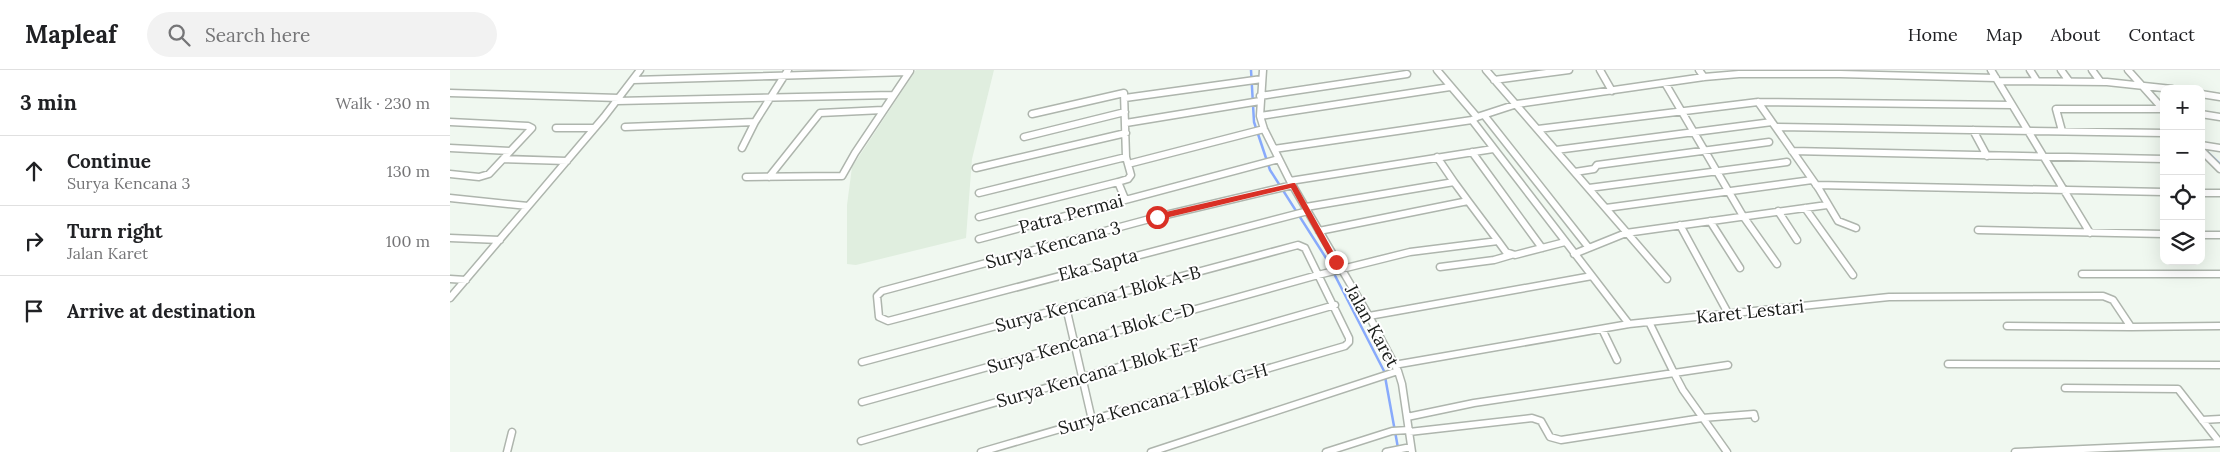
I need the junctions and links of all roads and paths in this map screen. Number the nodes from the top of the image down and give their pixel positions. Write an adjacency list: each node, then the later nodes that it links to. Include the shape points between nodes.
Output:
1 (640, 70): 21 (street)
2 (788, 70): 18 (street)
3 (1264, 70): 20 (street, Jalan Karet)
4 (1437, 70): 30 (street)
5 (1486, 70): 22 (street)
6 (1569, 70): 22 (street)
7 (1600, 70): 31 (street)
8 (1699, 70): 19 (street)
9 (1990, 70): 23 (street)
10 (2030, 70): 24 (street)
11 (2060, 70): 25 (street)
12 (2092, 70): 26 (street)
13 (2128, 70): 28 (street)
14 (910, 71): 18 (street); 33 (street)
15 (1738, 72): 16 (street); 19 (street)
16 (1839, 72): 23 (street)
17 (1406, 74): 39 (street)
18 (784, 77): 21 (street); 36 (street)
19 (1704, 77): 27 (street)
20 (1259, 79): 37 (street); 39 (street, Jalan Karet)
21 (632, 80): 38 (street)
22 (1494, 80): 41 (street)
23 (1997, 80): 24 (street); 42 (street)
24 (2037, 81): 25 (street)
25 (2069, 81): 26 (street)
26 (2100, 81): 28 (street)
27 (1665, 83): 31 (street); 46 (street)
28 (2143, 84): 29 (street); 43 (street)
29 (2160, 87)
30 (1450, 88): 51 (street); 53 (street)
31 (1612, 91): 41 (street)
32 (450, 94): 38 (street)
33 (893, 95): 36 (street); 45 (street)
34 (2205, 95): 35 (street)
35 (2220, 97)
36 (771, 98): 38 (street); 55 (street)
37 (1125, 98): 47 (street); 48 (street, via 1122,93)
38 (618, 99): 60 (street)
39 (1259, 100): 51 (street, Jalan Karet); 56 (street)
40 (1758, 102): 42 (street); 46 (street); 57 (street)
41 (1517, 104): 49 (street); 62 (street)
42 (2012, 105): 65 (street)
43 (2160, 105)
44 (2160, 109): 66 (street, via 2056,109)
45 (883, 110): 101 (street, via 820,113); 101 (street, via 842,176)
46 (1681, 110): 62 (street); 67 (street)
47 (1125, 112): 56 (street); 71 (street)
48 (1032, 114)
49 (1484, 115): 53 (street); 141 (street)
50 (2205, 115): 52 (street)
51 (1260, 116): 63 (street, Jalan Karet)
52 (2220, 117)
53 (1474, 118): 77 (street); 78 (street)
54 (450, 122): 81 (street, via 531,127 531,131)
55 (755, 122): 58 (street); 75 (street)
56 (1126, 122): 68 (street)
57 (1772, 122): 61 (street); 67 (street)
58 (625, 127)
59 (556, 128): 60 (street)
60 (594, 128): 91 (street)
61 (1776, 128): 64 (street); 82 (street)
62 (1538, 129): 79 (street)
63 (1262, 130): 69 (street); 77 (street, Jalan Karet)
64 (1973, 130): 65 (street); 85 (street)
65 (2027, 131): 66 (street); 87 (street)
66 (2062, 131): 70 (street)
67 (1694, 132): 79 (street); 80 (street)
68 (1126, 133): 92 (street); 96 (street)
69 (1246, 133): 92 (street)
70 (2160, 133)
71 (1024, 137)
72 (1769, 142): 80 (street)
73 (2205, 147): 76 (street)
74 (450, 148): 81 (street)
75 (742, 148)
76 (2220, 148)
77 (1274, 149): 89 (street, Jalan Karet)
78 (1493, 149): 84 (street, Surya Kencana 3); 139 (street)
79 (1556, 150): 98 (street)
80 (1705, 150): 97 (street); 98 (street, via 1597,165 1594,169)
81 (510, 151): 88 (street)
82 (1792, 151): 85 (street); 104 (street)
83 (2205, 151): 95 (street)
84 (1472, 152): 86 (street, Surya Kencana 3); 140 (street)
85 (1987, 156): 87 (street)
86 (1437, 157): 103 (street); 105 (street, Surya Kencana 3)
87 (2044, 157): 90 (street); 108 (street)
88 (504, 159): 91 (street); 99 (street, via 484,176)
89 (1277, 159): 105 (street, Jalan Karet); 114 (street, Patra Permai)
90 (2160, 159)
91 (567, 161): 117 (street)
92 (1127, 161): 102 (street, via 1130,177); 110 (street)
93 (2205, 161): 95 (street)
94 (1787, 162): 97 (street)
95 (2217, 165)
96 (976, 168)
97 (1718, 170): 106 (street); 107 (street)
98 (1575, 172): 106 (street)
99 (450, 174)
100 (746, 177): 101 (street)
101 (769, 177)
102 (1118, 182): 114 (street); 123 (street)
103 (1454, 182): 115 (street); 120 (street, Eka Sapta)
104 (1814, 182): 107 (street); 108 (street); 116 (street)
105 (1290, 184): 120 (street, Jalan Karet); 161 (street, Surya Kencana 3, via 882,291 877,296 878,317)
106 (1589, 188): 118 (street)
107 (1730, 190): 118 (street); 122 (street)
108 (2063, 190): 109 (street); 129 (street)
109 (2160, 192)
110 (979, 193)
111 (2205, 193): 112 (street)
112 (2220, 193)
113 (450, 198): 117 (street)
114 (1124, 200): 135 (street, Patra Permai)
115 (1468, 201): 128 (street); 138 (street)
116 (1827, 205): 119 (street); 126 (street, via 1838,221)
117 (528, 206): 136 (street)
118 (1606, 208): 130 (street)
119 (1805, 208): 121 (street); 151 (street)
120 (1306, 210): 128 (street, Jalan Karet); 161 (street, Eka Sapta)
121 (1778, 211): 122 (street); 137 (street)
122 (1743, 216): 124 (street); 144 (street)
123 (979, 217)
124 (1710, 221): 125 (street); 146 (street)
125 (1680, 225): 130 (street); 159 (street)
126 (1856, 228)
127 (1978, 230): 129 (street)
128 (1318, 231): 147 (street, Jalan Karet)
129 (2090, 233): 131 (street)
130 (1626, 234): 141 (street); 154 (street)
131 (2160, 234)
132 (2205, 235): 133 (street)
133 (2220, 235)
134 (450, 238): 136 (street)
135 (979, 239)
136 (500, 240): 155 (street)
137 (1797, 240)
138 (1498, 241): 143 (street); 147 (street, Surya Kencana 1 Blok C-D, via 1410,252)
139 (1565, 242): 140 (street); 142 (street)
140 (1542, 248): 143 (street)
141 (1589, 248): 142 (street)
142 (1574, 254): 152 (street)
143 (1511, 255): 145 (street)
144 (1777, 264)
145 (1440, 268)
146 (1740, 268)
147 (1338, 270): 150 (street, Surya Kencana 1 Blok C-D); 160 (street, Jalan Karet)
148 (2082, 274): 149 (street)
149 (2220, 274)
150 (1320, 275): 157 (street, Surya Kencana 1 Blok A-B); 158 (street, Surya Kencana 1 Blok A-B, via 1306,248 1298,245); 168 (street, Surya Kencana 1 Blok C-D)
151 (1853, 275)
152 (1592, 276): 160 (street); 163 (street)
153 (450, 279): 155 (street)
154 (1667, 279)
155 (466, 280): 156 (street)
156 (450, 298)
157 (1335, 305): 169 (street, Surya Kencana 1 Blok A-B, via 1349,338); 177 (street, Surya Kencana 1 Blok E-F)
158 (1066, 307): 168 (street); 171 (street, Surya Kencana 1 Blok A-B)
159 (1728, 315): 162 (street, Karet Lestari); 165 (street, Karet Lestari, via 1903,296 2103,296 2110,298)
160 (1368, 316): 175 (street, Jalan Karet)
161 (888, 321)
162 (1649, 322): 163 (street, Karet Lestari); 176 (street)
163 (1629, 324): 167 (street, Karet Lestari)
164 (2007, 326): 165 (street)
165 (2131, 326): 166 (street)
166 (2220, 326)
167 (1602, 329): 170 (street); 175 (street, Karet Lestari)
168 (1074, 343): 177 (street); 179 (street, Surya Kencana 1 Blok C-D)
169 (1345, 346): 184 (street, Surya Kencana 1 Blok G-H)
170 (1616, 360)
171 (862, 362)
172 (1948, 364): 174 (street)
173 (1728, 365): 176 (street)
174 (2220, 365)
175 (1396, 370): 180 (street, Jalan Karet, via 1402,384); 193 (street, Karet Lestari)
176 (1674, 373): 180 (street, via 1474,403); 181 (street)
177 (1082, 378): 184 (street); 188 (street, Surya Kencana 1 Blok E-F)
178 (2065, 388): 185 (street, via 2178,389)
179 (862, 402)
180 (1407, 417): 186 (street, Jalan Karet)
181 (1702, 418): 182 (street, via 1754,414); 186 (street, via 1554,440 1548,436 1541,421 1532,418); 196 (street)
182 (1755, 418)
183 (2220, 419): 185 (street)
184 (1092, 420): 192 (street, Surya Kencana 1 Blok G-H)
185 (2202, 420): 189 (street)
186 (1407, 431): 190 (street, Jalan Karet); 194 (street, via 1392,431)
187 (512, 432): 191 (street)
188 (861, 441)
189 (2220, 443): 197 (street)
190 (1409, 449): 195 (street)
191 (507, 452)
192 (981, 452)
193 (1151, 452)
194 (1326, 452)
195 (1386, 452)
196 (1727, 452)
197 (2015, 452)

